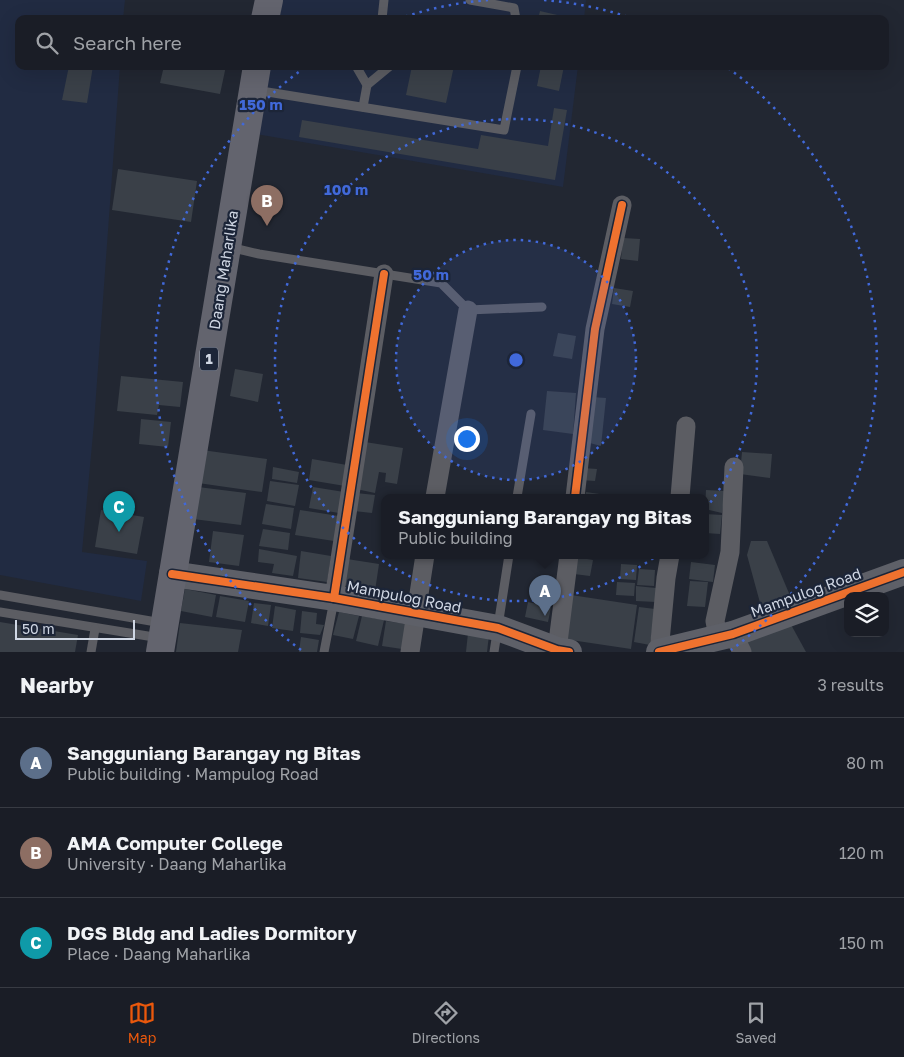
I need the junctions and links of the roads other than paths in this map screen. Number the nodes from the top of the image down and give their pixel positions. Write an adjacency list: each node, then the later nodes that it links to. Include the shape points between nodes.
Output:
1 (269, 0): 4 (highway)
2 (384, 0): 5 (lane)
3 (470, 0): 6 (lane, via 514,8)
4 (266, 15)
5 (382, 15)
6 (515, 15)
7 (358, 70): 11 (lane)
8 (385, 70): 11 (lane)
9 (516, 70): 12 (lane, via 504,130)
10 (254, 78): 12 (lane); 14 (highway, Daang Maharlika / 1)
11 (366, 85): 12 (lane)
12 (363, 107)
13 (622, 205): 23 (street, via 595,329)
14 (228, 247): 15 (lane); 30 (highway, Daang Maharlika / 1)
15 (384, 274): 17 (lane, via 441,283); 32 (street)
16 (542, 307): 17 (lane)
17 (468, 310): 21 (street)
18 (531, 414): 22 (lane)
19 (686, 426): 24 (street)
20 (734, 467): 38 (street, via 730,552 715,620)
21 (436, 494)
22 (518, 494)
23 (575, 494)
24 (680, 494)
25 (424, 559): 34 (street)
26 (508, 559): 37 (lane)
27 (569, 559): 39 (street)
28 (669, 559): 43 (street)
29 (904, 572): 38 (street, Mampulog Road)
30 (172, 574): 32 (street, Mampulog Road); 36 (highway, Daang Maharlika / 1)
31 (0, 595): 36 (lane)
32 (334, 598): 34 (street, Mampulog Road); 41 (lane)
33 (0, 612): 35 (lane)
34 (415, 613): 37 (street, Mampulog Road); 42 (street)
35 (95, 629): 36 (lane); 40 (lane)
36 (162, 638)
37 (496, 640): 39 (street, Mampulog Road)
38 (731, 641): 43 (street, Mampulog Road)
39 (563, 651)
40 (91, 652)
41 (324, 652)
42 (410, 652)
43 (659, 652)

